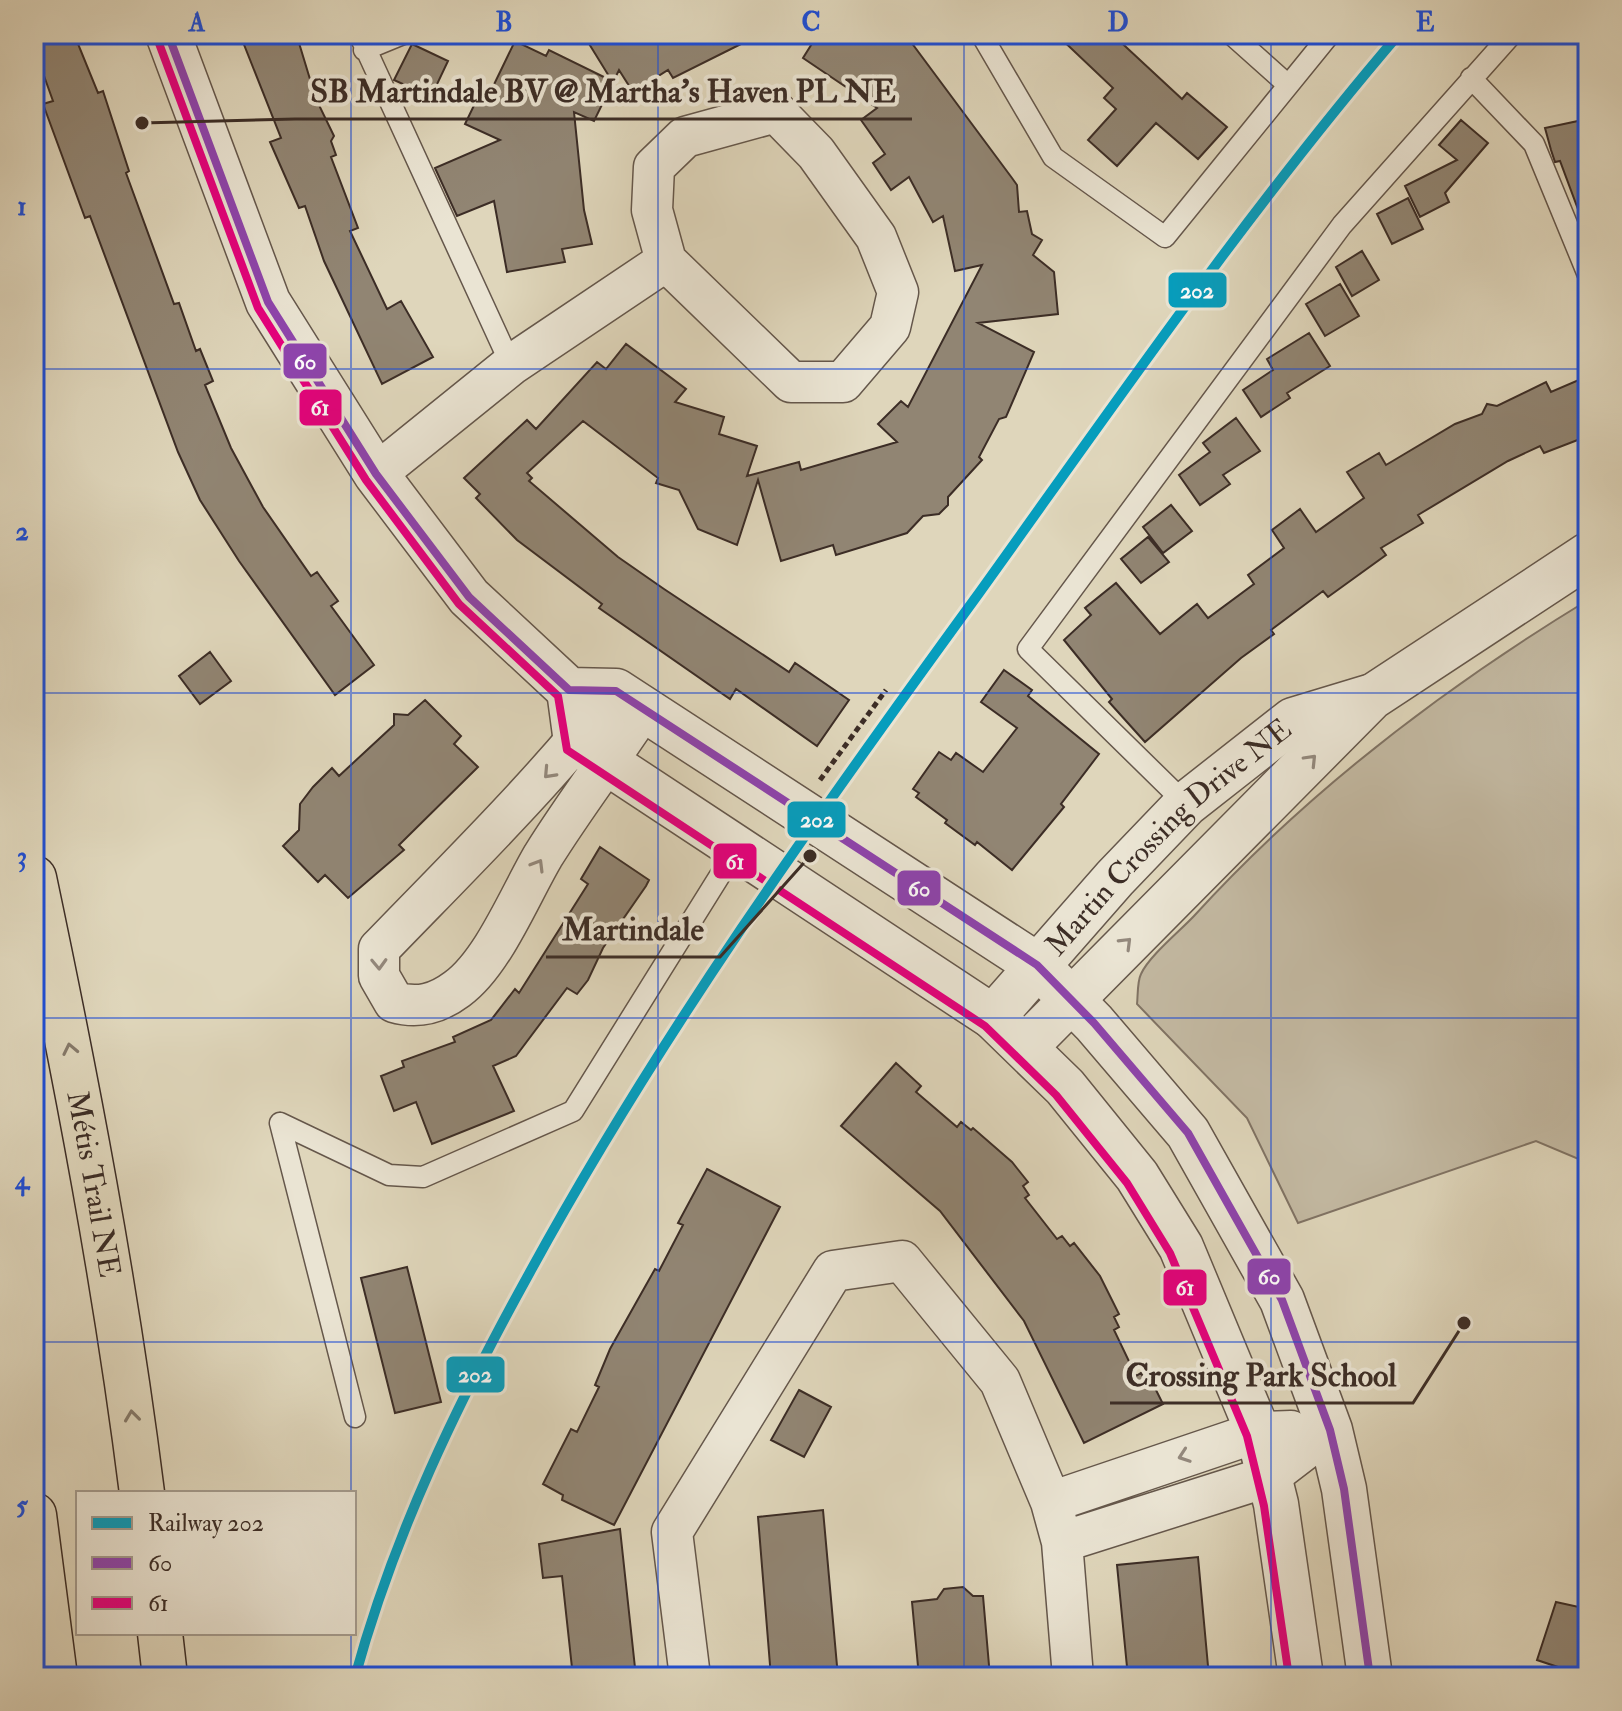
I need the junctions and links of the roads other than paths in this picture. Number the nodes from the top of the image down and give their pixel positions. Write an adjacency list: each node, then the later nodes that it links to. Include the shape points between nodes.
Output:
1 (168, 34): 13 (street, via 268,302)
2 (403, 34): 7 (lane)
3 (981, 34): 9 (lane, via 1053,157 1165,237)
4 (1231, 34): 9 (lane)
5 (1330, 34): 9 (lane)
6 (1512, 34): 8 (lane)
7 (362, 42): 12 (lane)
8 (1471, 78): 11 (lane, via 1534,144); 19 (lane, via 1342,225 1028,649)
9 (1288, 85)
10 (666, 261): 10 (street, via 652,210 654,167 685,137 776,112 816,153 876,237 898,292 890,327 843,382 791,382); 12 (street)
11 (1588, 275)
12 (511, 365): 13 (street)
13 (376, 474): 15 (street, via 469,597)
14 (1588, 555): 16 (street, Martin Crossing Drive NE)
15 (569, 690): 17 (street); 18 (street)
16 (1372, 697): 19 (street, Martin Crossing Drive NE, via 1293,720); 23 (street, Martin Crossing Drive NE, one-way to 16)
17 (630, 700): 18 (street); 22 (street)
18 (592, 753): 18 (street, one-way to 18, via 546,777 379,949 379,976 394,1002 415,1007 438,1000 478,968 545,854); 20 (street)
19 (1186, 804): 22 (street, Martin Crossing Drive NE)
20 (737, 848): 24 (street); 26 (lane, via 573,1111 423,1177 389,1175 280,1123)
21 (34, 878): 30 (main road, Métis Trail NE, one-way to 21, via 125,1358)
22 (1037, 965): 23 (street); 24 (street, Martin Crossing Drive NE)
23 (1071, 998): 25 (street, Martin Crossing Drive NE); 27 (street, via 1188,1133 1224,1192 1282,1300)
24 (993, 1017): 25 (street)
25 (1026, 1046): 28 (street, via 1137,1176 1181,1247)
26 (355, 1417)
27 (1330, 1430): 28 (street); 29 (street); 40 (street, via 1344,1489)
28 (1258, 1432): 29 (street); 31 (street, one-way to 31)
29 (1270, 1476): 33 (street); 39 (street)
30 (142, 1491)
31 (1051, 1502): 33 (street); 37 (street, via 1000,1381 902,1261 833,1271 672,1532)
32 (34, 1515): 35 (main road)
33 (1062, 1542): 38 (street)
34 (160, 1635): 36 (main road)
35 (55, 1677)
36 (165, 1677)
37 (690, 1677)
38 (1073, 1677)
39 (1301, 1677)
40 (1370, 1677)

